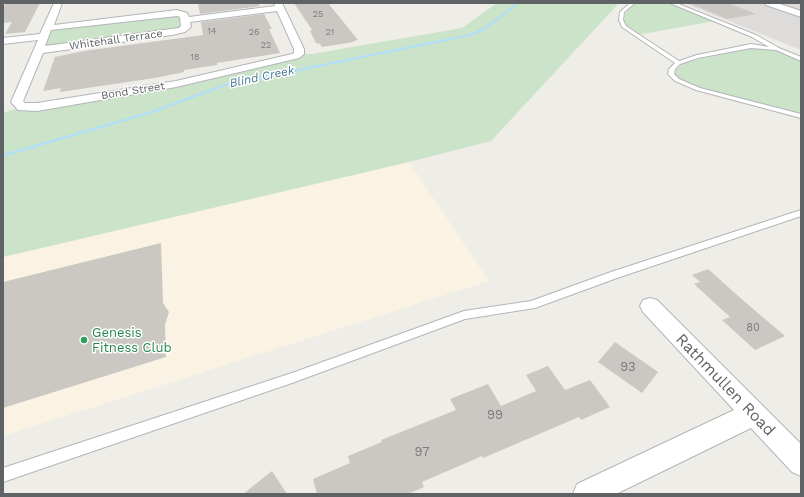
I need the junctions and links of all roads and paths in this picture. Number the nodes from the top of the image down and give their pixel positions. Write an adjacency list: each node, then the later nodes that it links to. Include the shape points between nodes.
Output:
1 (58, 3): 8 (street, Bond Street)
2 (633, 3): 13 (lane, via 626,7 621,15 624,27)
3 (672, 3): 11 (lane, via 754,36)
4 (769, 3): 6 (street)
5 (280, 6): 7 (street, Whitehall Terrace); 8 (street, Bond Street, via 299,49 299,54 295,56 182,83 37,107 22,107 17,102)
6 (801, 14)
7 (185, 20): 8 (street, Whitehall Terrace, via 182,14 173,13); 8 (street, Whitehall Terrace, via 185,28 176,32)
8 (44, 39): 9 (street); 10 (street)
9 (3, 41)
10 (3, 46)
11 (777, 49): 12 (lane); 13 (lane, via 752,46 703,55)
12 (801, 59)
13 (678, 63): 14 (lane, via 670,74 683,84)
14 (801, 116)
15 (801, 213): 19 (lane, via 532,305 464,315 292,378)
16 (650, 306): 17 (street, Rathmullen Road)
17 (753, 414): 18 (street, Rathmullen Road); 20 (street)
18 (801, 463)
19 (3, 475)
20 (587, 494)

